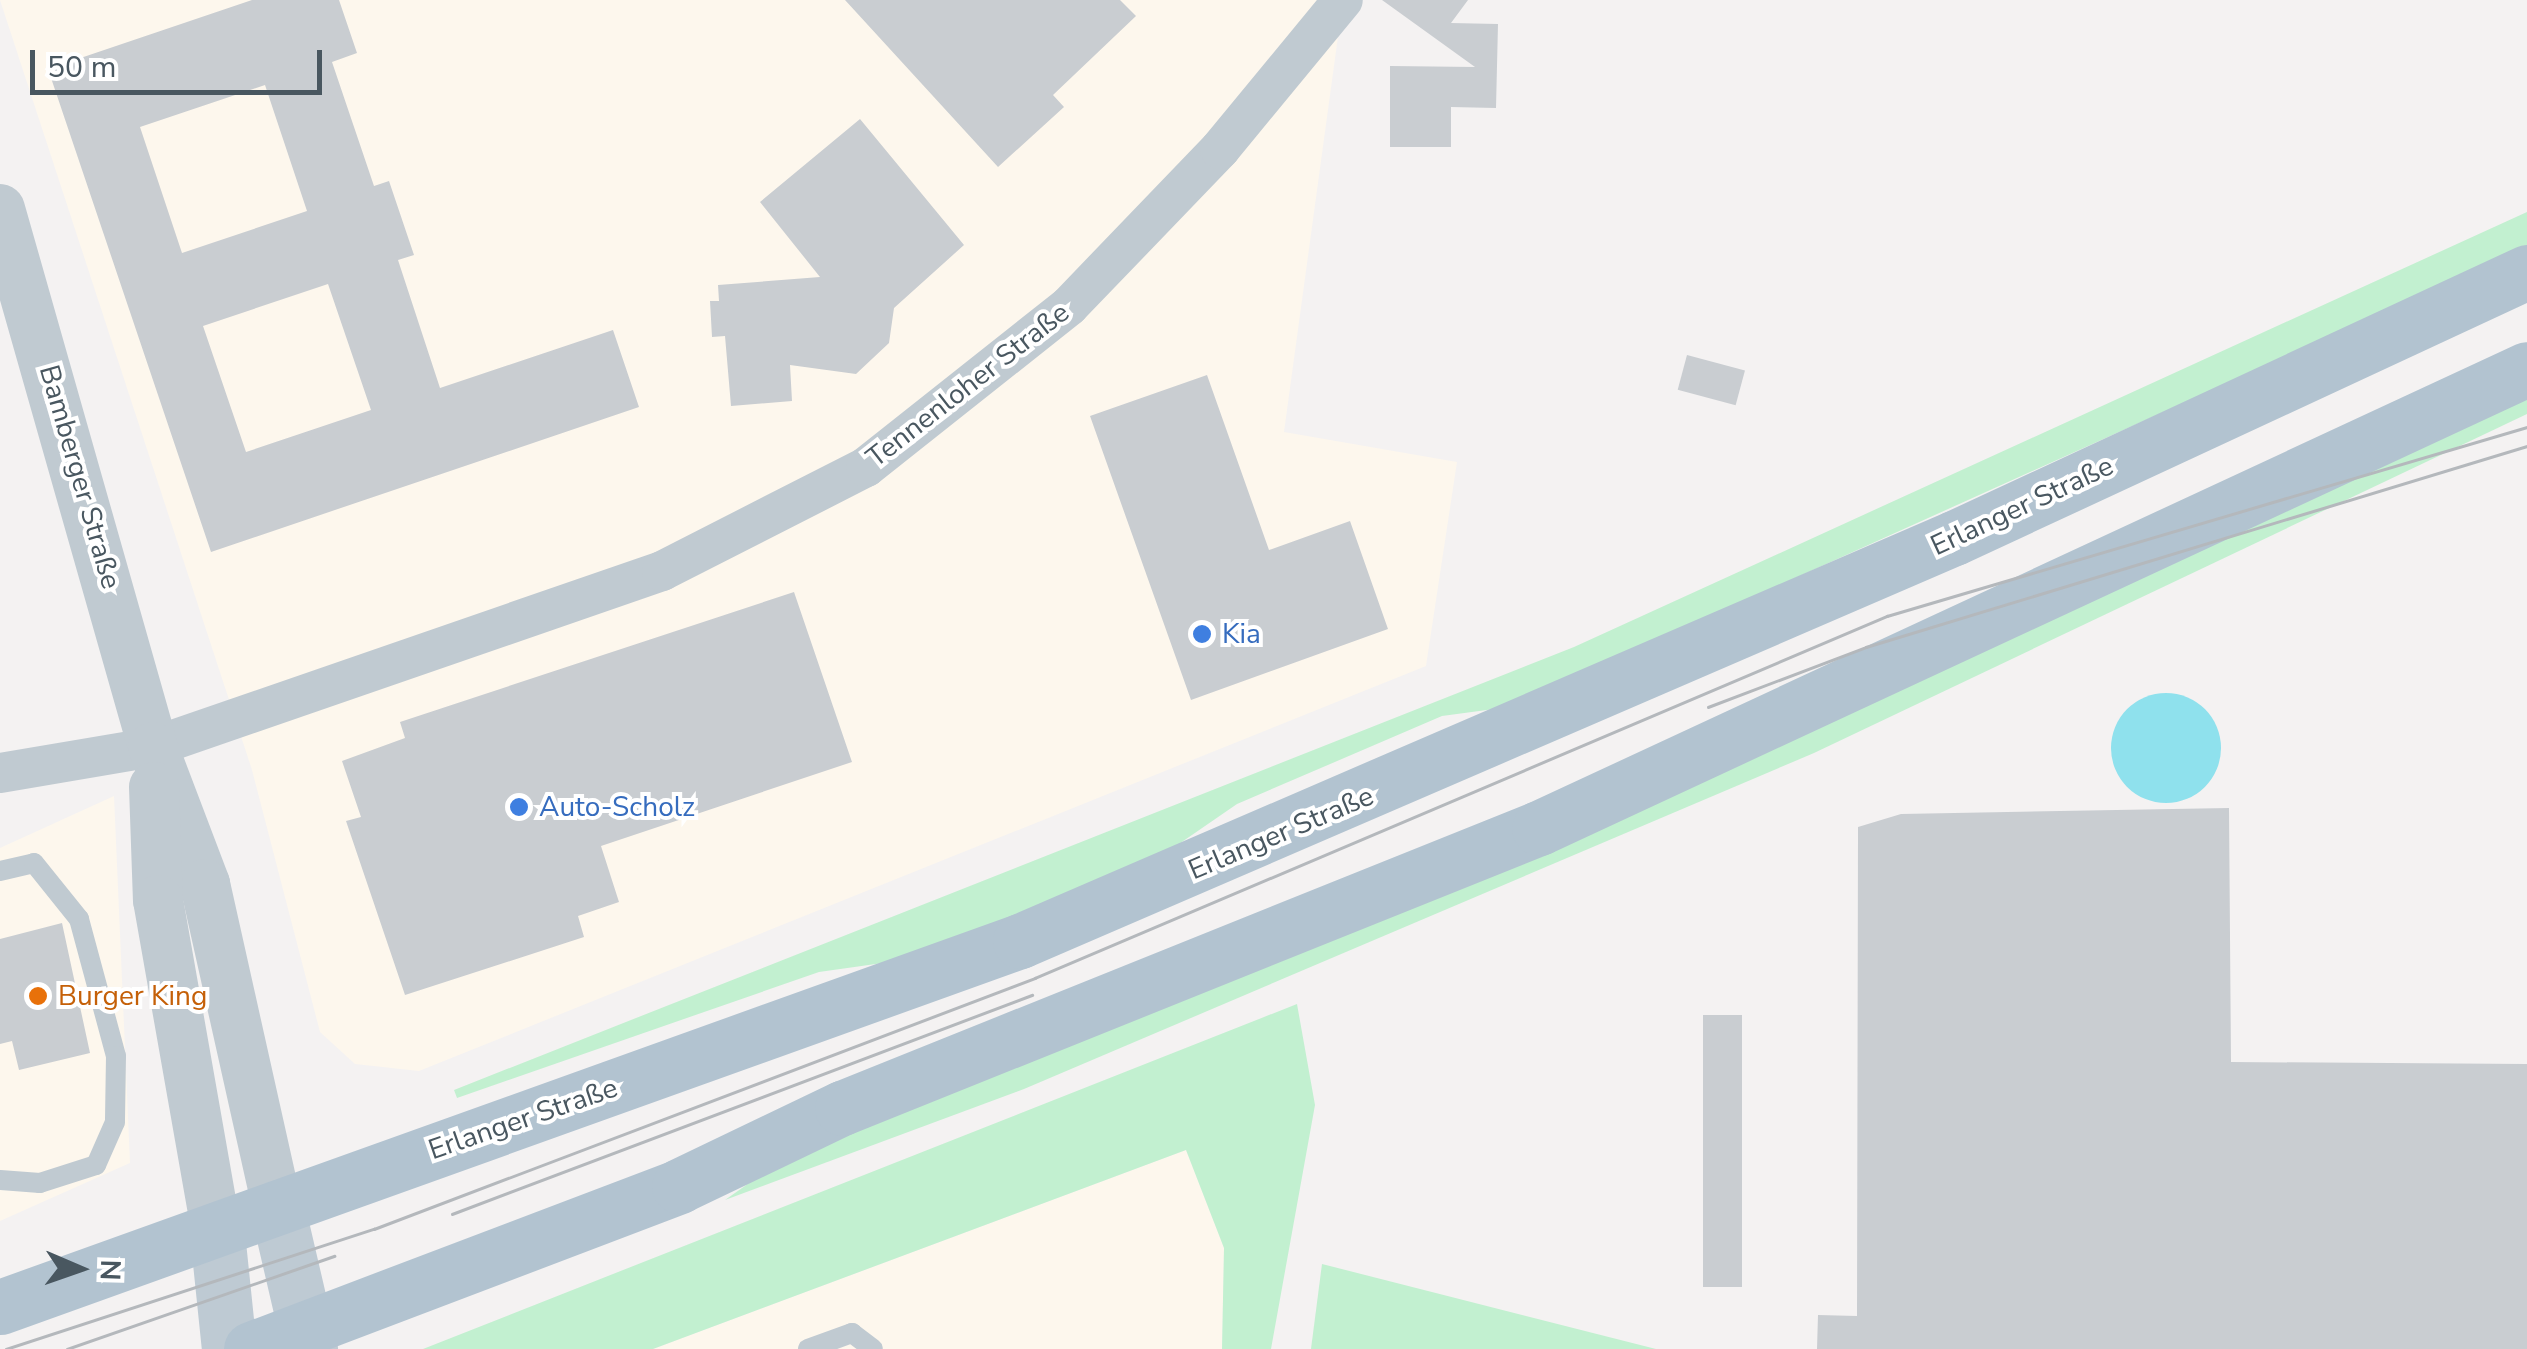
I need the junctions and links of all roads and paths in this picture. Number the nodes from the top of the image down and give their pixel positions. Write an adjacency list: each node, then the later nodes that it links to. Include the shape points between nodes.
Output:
1 (1342, 0): 5 (street, Tennenloher Straße, via 1220,149 1069,306 866,467 707,554)
2 (0, 209): 5 (street, Bamberger Straße)
3 (2527, 272): 9 (main road, Erlanger Straße, via 1937,546 1124,899 922,978)
4 (2527, 369): 12 (main road, via 1539,828 852,1104 692,1181)
5 (153, 746): 6 (street, Tennenloher Straße); 9 (street, Bamberger Straße, via 205,884); 10 (street, Bamberger Straße, via 158,900)
6 (0, 773)
7 (0, 871): 8 (lane, via 34,863 80,919 116,1056 115,1122 96,1165 40,1183)
8 (0, 1180)
9 (277, 1206): 10 (main road, Erlanger Straße); 12 (main road)
10 (217, 1233): 11 (main road, Erlanger Straße); 13 (main road)
11 (0, 1307)
12 (308, 1338): 14 (main road)
13 (229, 1349)
14 (251, 1349)
15 (808, 1349): 16 (lane, via 852,1333)
16 (873, 1349)

